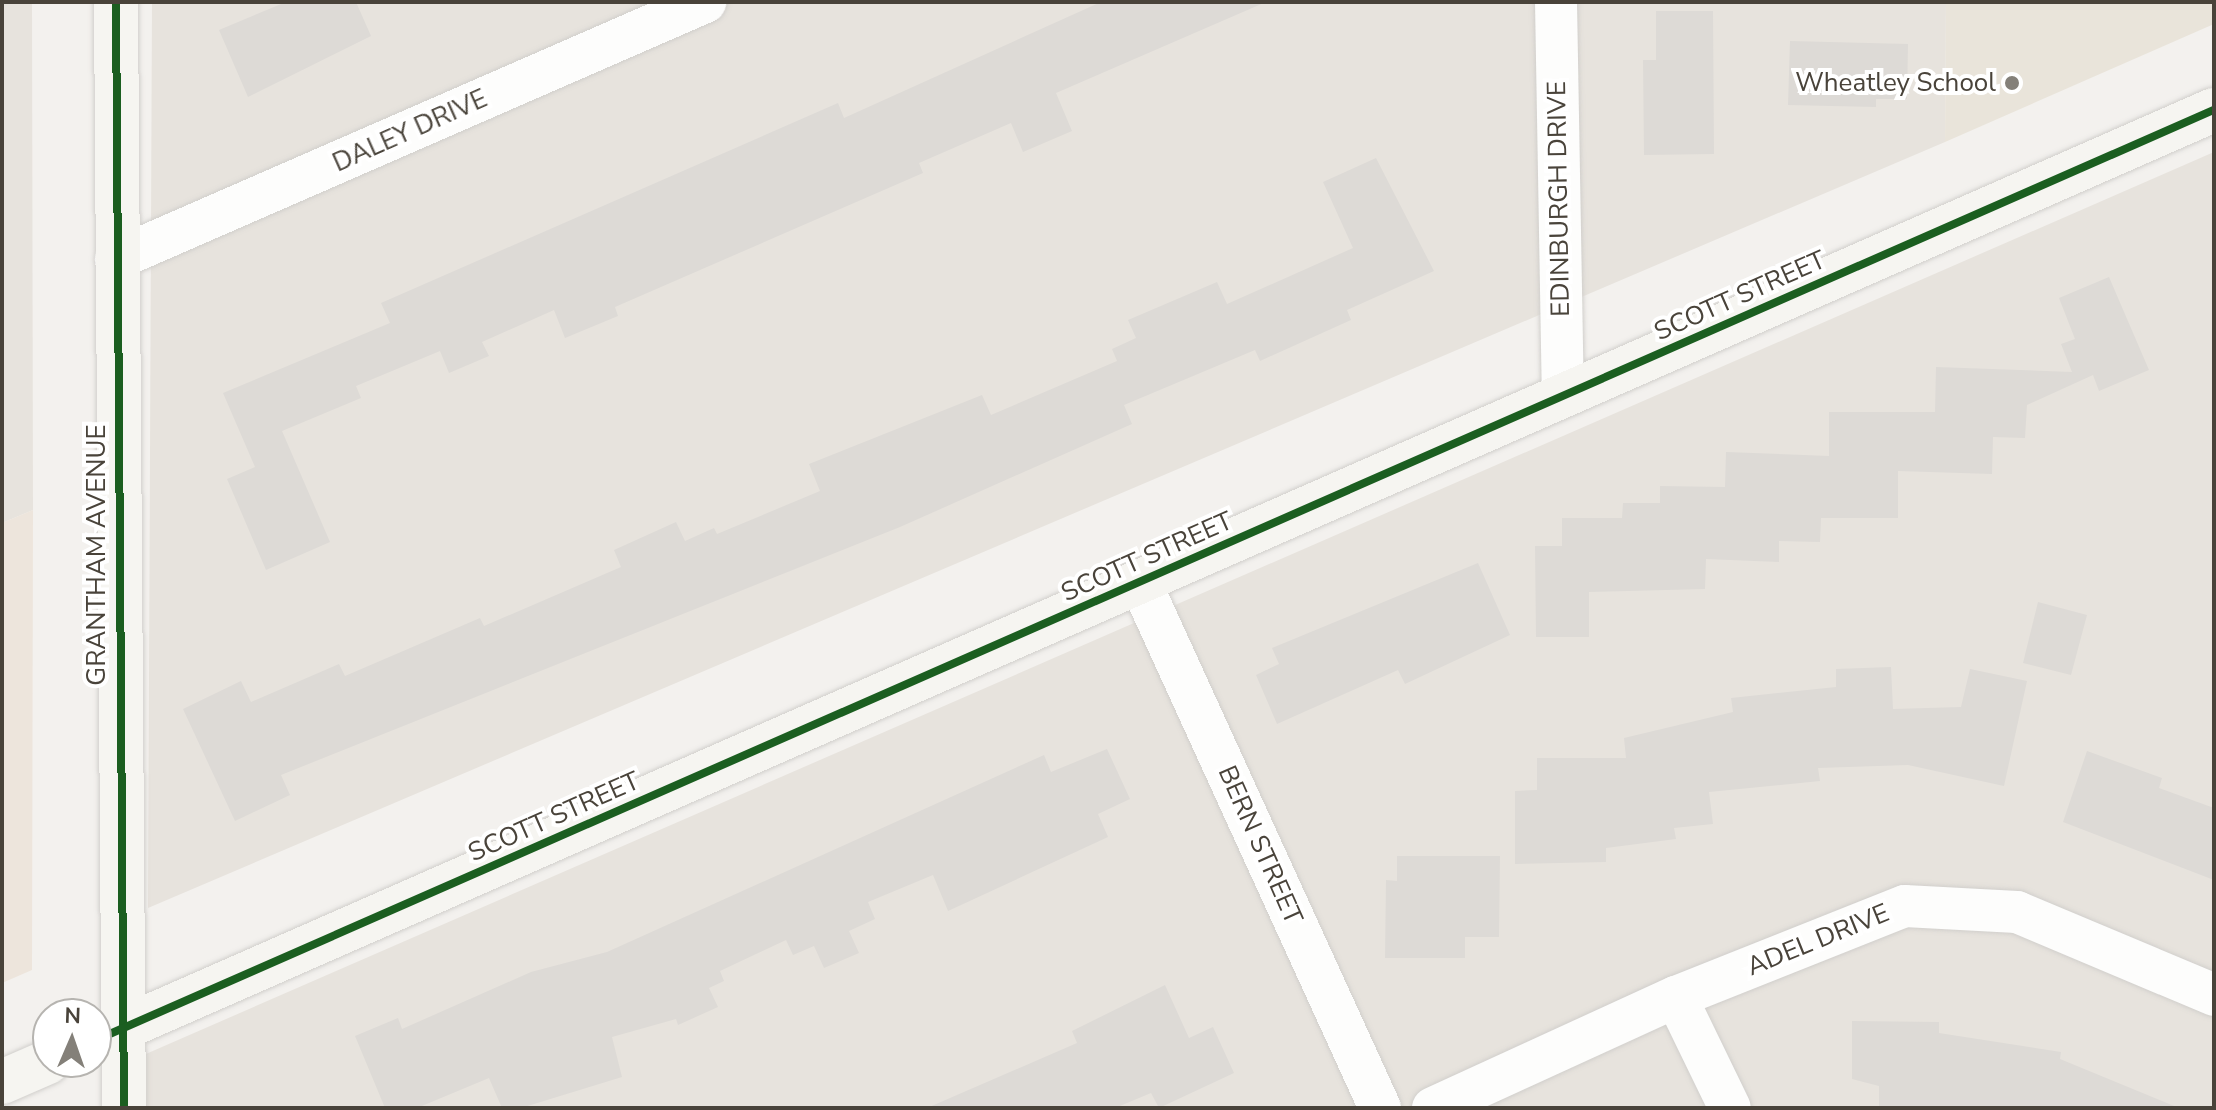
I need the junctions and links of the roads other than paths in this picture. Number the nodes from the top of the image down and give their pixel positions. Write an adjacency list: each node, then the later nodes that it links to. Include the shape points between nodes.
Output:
1 (116, 2): 5 (main road, GRANTHAM AVENUE)
2 (705, 2): 5 (street, DALEY DRIVE)
3 (1556, 2): 6 (street, EDINBURGH DRIVE)
4 (2214, 110): 6 (main road, SCOTT STREET)
5 (116, 259): 10 (main road, GRANTHAM AVENUE)
6 (1563, 396): 7 (main road, SCOTT STREET)
7 (1140, 582): 11 (main road, SCOTT STREET); 16 (street, BERN STREET)
8 (2214, 995): 9 (street, ADEL DRIVE, via 2017,912 1905,906)
9 (1676, 997): 17 (street, ADEL DRIVE); 18 (street)
10 (110, 998)
11 (112, 1033)
12 (112, 1045): 15 (main road, GRANTHAM AVENUE)
13 (32, 1069): 14 (main road)
14 (2, 1082)
15 (124, 1108)
16 (1380, 1108)
17 (1433, 1108)
18 (1730, 1108)

